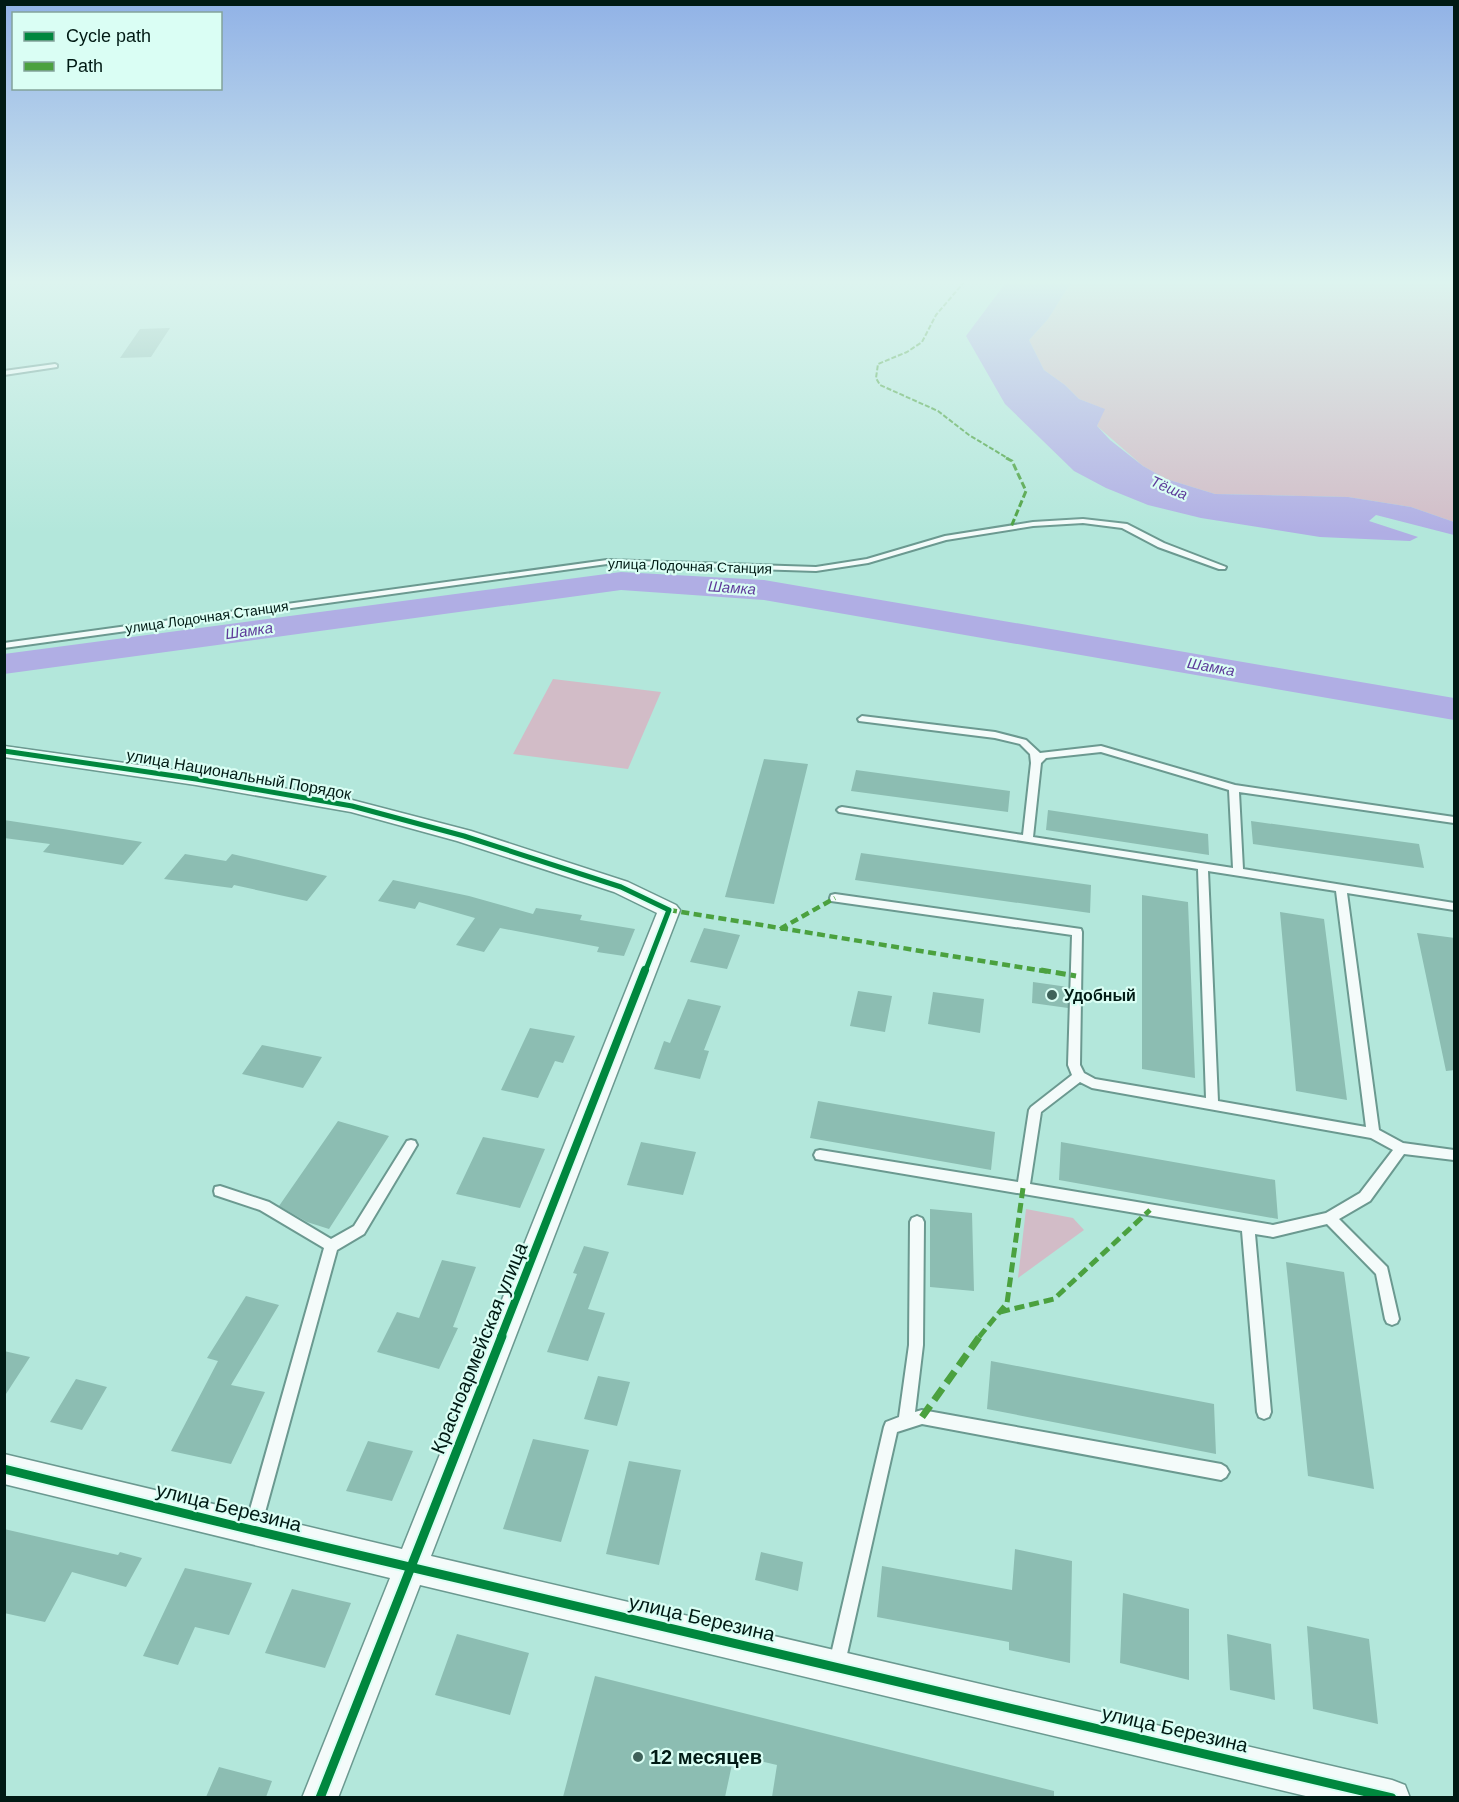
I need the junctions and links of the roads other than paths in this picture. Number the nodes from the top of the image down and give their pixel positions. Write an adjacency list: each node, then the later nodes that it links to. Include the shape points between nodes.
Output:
1 (55, 366): 2 (lane)
2 (4, 373)
3 (1222, 567): 4 (lane, улица Лодочная Станция, via 1161,545 1124,526 1083,520 945,538 868,561 816,568 779,570 607,562)
4 (4, 646)
5 (862, 718): 7 (lane, via 1005,737 1023,742 1035,753)
6 (4, 751): 17 (street, улица Национальный Порядок, via 352,806 464,836 621,887)
7 (1036, 763): 8 (lane, via 1043,755 1101,749); 11 (lane)
8 (1234, 788): 10 (lane); 13 (lane)
9 (842, 810): 11 (lane)
10 (1455, 820)
11 (1028, 838): 12 (lane)
12 (1203, 866): 13 (lane); 19 (lane)
13 (1238, 872): 14 (lane)
14 (1341, 889): 16 (lane); 20 (lane)
15 (836, 898): 18 (lane, via 1077,932 1074,1065)
16 (1455, 906)
17 (669, 910): 37 (street, Красноармейская улица)
18 (1079, 1076): 19 (lane, via 1092,1083); 25 (lane, via 1035,1110)
19 (1212, 1104): 20 (lane)
20 (1373, 1133): 22 (lane)
21 (411, 1145): 30 (lane, via 359,1230)
22 (1401, 1148): 24 (lane); 27 (lane, via 1365,1197)
23 (820, 1155): 25 (lane)
24 (1455, 1155)
25 (1023, 1188): 29 (lane)
26 (220, 1191): 30 (lane, via 264,1206)
27 (1329, 1218): 29 (lane, via 1273,1231); 31 (lane, via 1382,1271)
28 (917, 1222): 33 (lane, via 916,1345)
29 (1248, 1226): 32 (lane)
30 (331, 1246): 36 (lane)
31 (1392, 1318)
32 (1264, 1412)
33 (906, 1422): 35 (lane, via 922,1417); 38 (lane, via 891,1427)
34 (4, 1469): 36 (street, улица Березина)
35 (1221, 1472)
36 (252, 1530): 37 (street, улица Березина)
37 (410, 1567): 38 (street, улица Березина); 39 (street, Красноармейская улица)
38 (837, 1667): 40 (street, улица Березина)
39 (320, 1797)
40 (1392, 1797)

